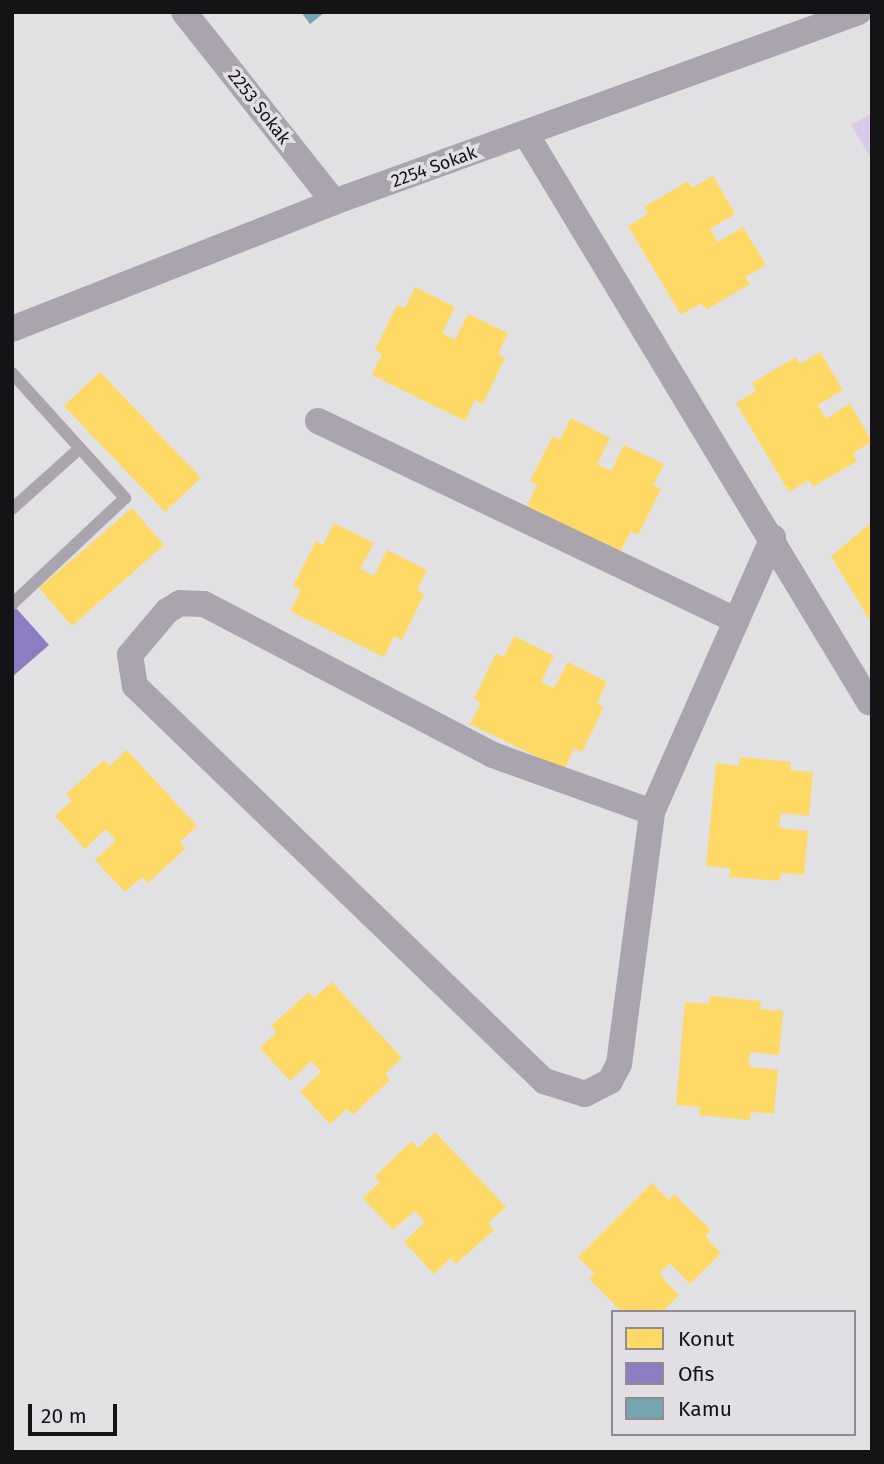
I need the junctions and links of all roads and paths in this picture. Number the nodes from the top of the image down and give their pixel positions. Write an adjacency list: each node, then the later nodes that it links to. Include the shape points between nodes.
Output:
1 (184, 12): 4 (street, 2253 Sokak)
2 (859, 12): 3 (street, 2254 Sokak)
3 (526, 134): 4 (street, 2254 Sokak); 10 (street)
4 (334, 202): 5 (street, 2254 Sokak)
5 (12, 329)
6 (12, 373): 8 (lane)
7 (318, 421): 12 (street)
8 (80, 448): 9 (lane); 11 (lane, via 125,498)
9 (12, 509)
10 (773, 538): 12 (street); 13 (street)
11 (12, 604)
12 (736, 620): 14 (street)
13 (869, 702)
14 (652, 812): 14 (street, via 619,1064 594,1092 560,1090 544,1082 135,685 130,655 167,611 180,603 204,604 493,755 596,797)

